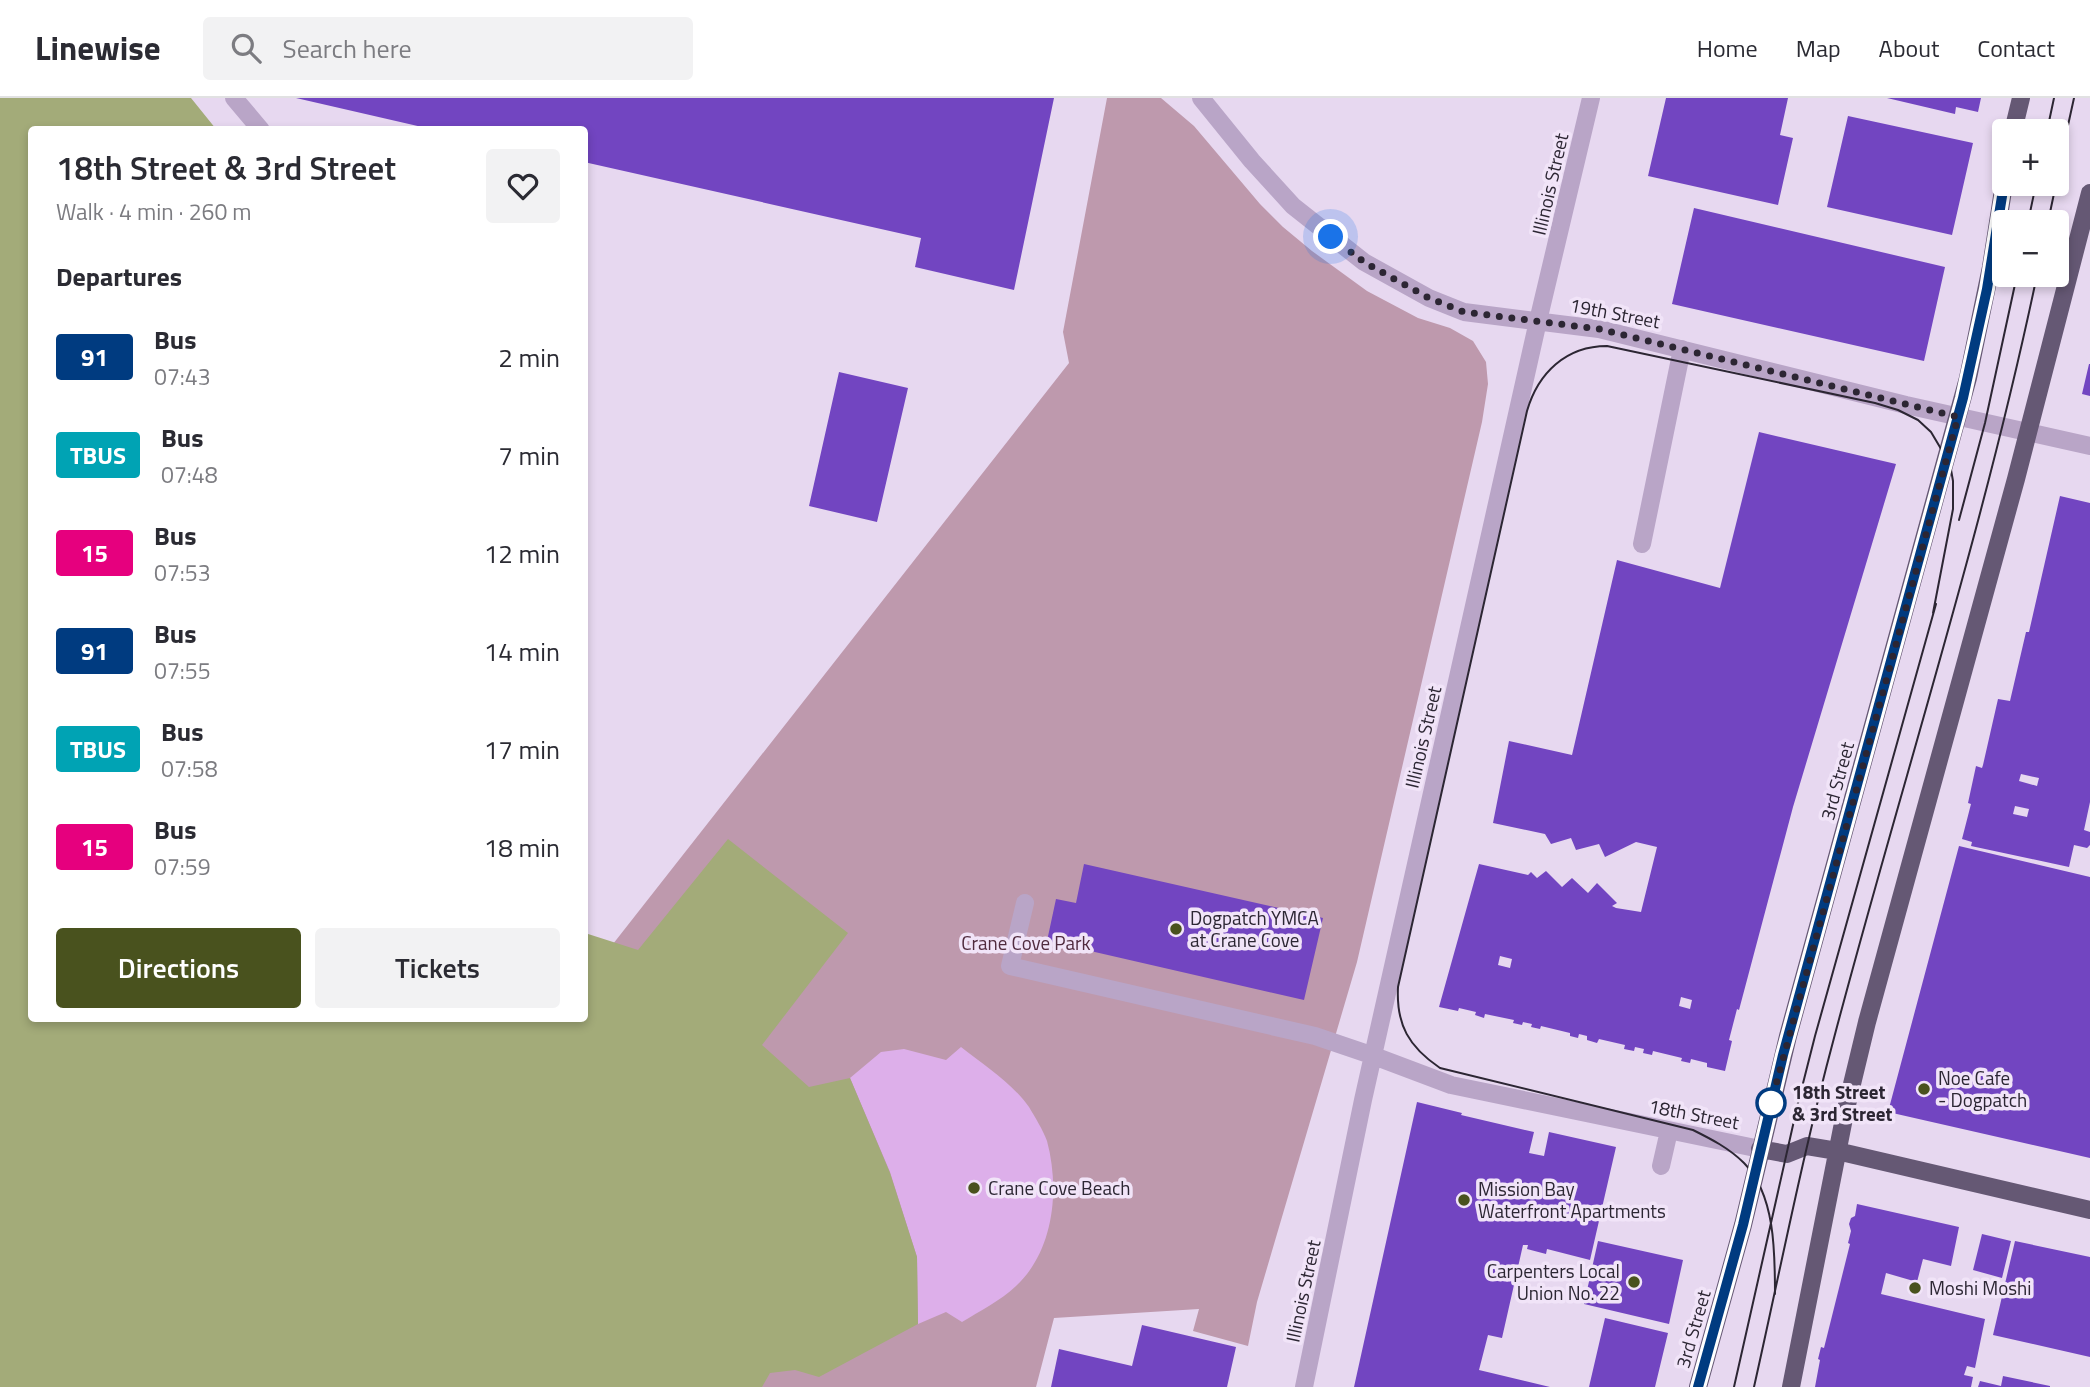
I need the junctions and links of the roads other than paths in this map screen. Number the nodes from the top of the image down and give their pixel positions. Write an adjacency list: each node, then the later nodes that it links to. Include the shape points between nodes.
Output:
1 (234, 98): 6 (street)
2 (1201, 98): 9 (street, 19th Street, via 1293,206 1364,262 1464,312)
3 (1591, 98): 9 (street, Illinois Street)
4 (2021, 98): 5 (main road)
5 (2016, 119)
6 (258, 126)
7 (2090, 193): 12 (main road)
8 (2002, 196): 11 (main road, 3rd Street)
9 (1538, 321): 10 (street, 19th Street, via 1599,329); 16 (street, Illinois Street)
10 (1682, 349): 11 (street, 19th Street); 14 (street)
11 (1958, 417): 12 (street, 19th Street); 18 (main road, 3rd Street)
12 (2028, 432): 13 (street, 19th Street); 19 (main road, via 1876,987)
13 (2090, 446)
14 (1642, 544)
15 (1024, 902): 16 (street, 18th Street, via 1010,966 1315,1036)
16 (1374, 1056): 17 (street, 18th Street, via 1451,1085); 22 (street, Illinois Street)
17 (1669, 1130): 18 (street, 18th Street); 20 (street)
18 (1760, 1149): 19 (main road, 18th Street, via 1787,1154 1807,1146); 23 (main road, 3rd Street)
19 (1837, 1151): 21 (main road, 18th Street); 24 (main road)
20 (1661, 1166)
21 (2090, 1210)
22 (1304, 1387)
23 (1698, 1387)
24 (1791, 1387)

